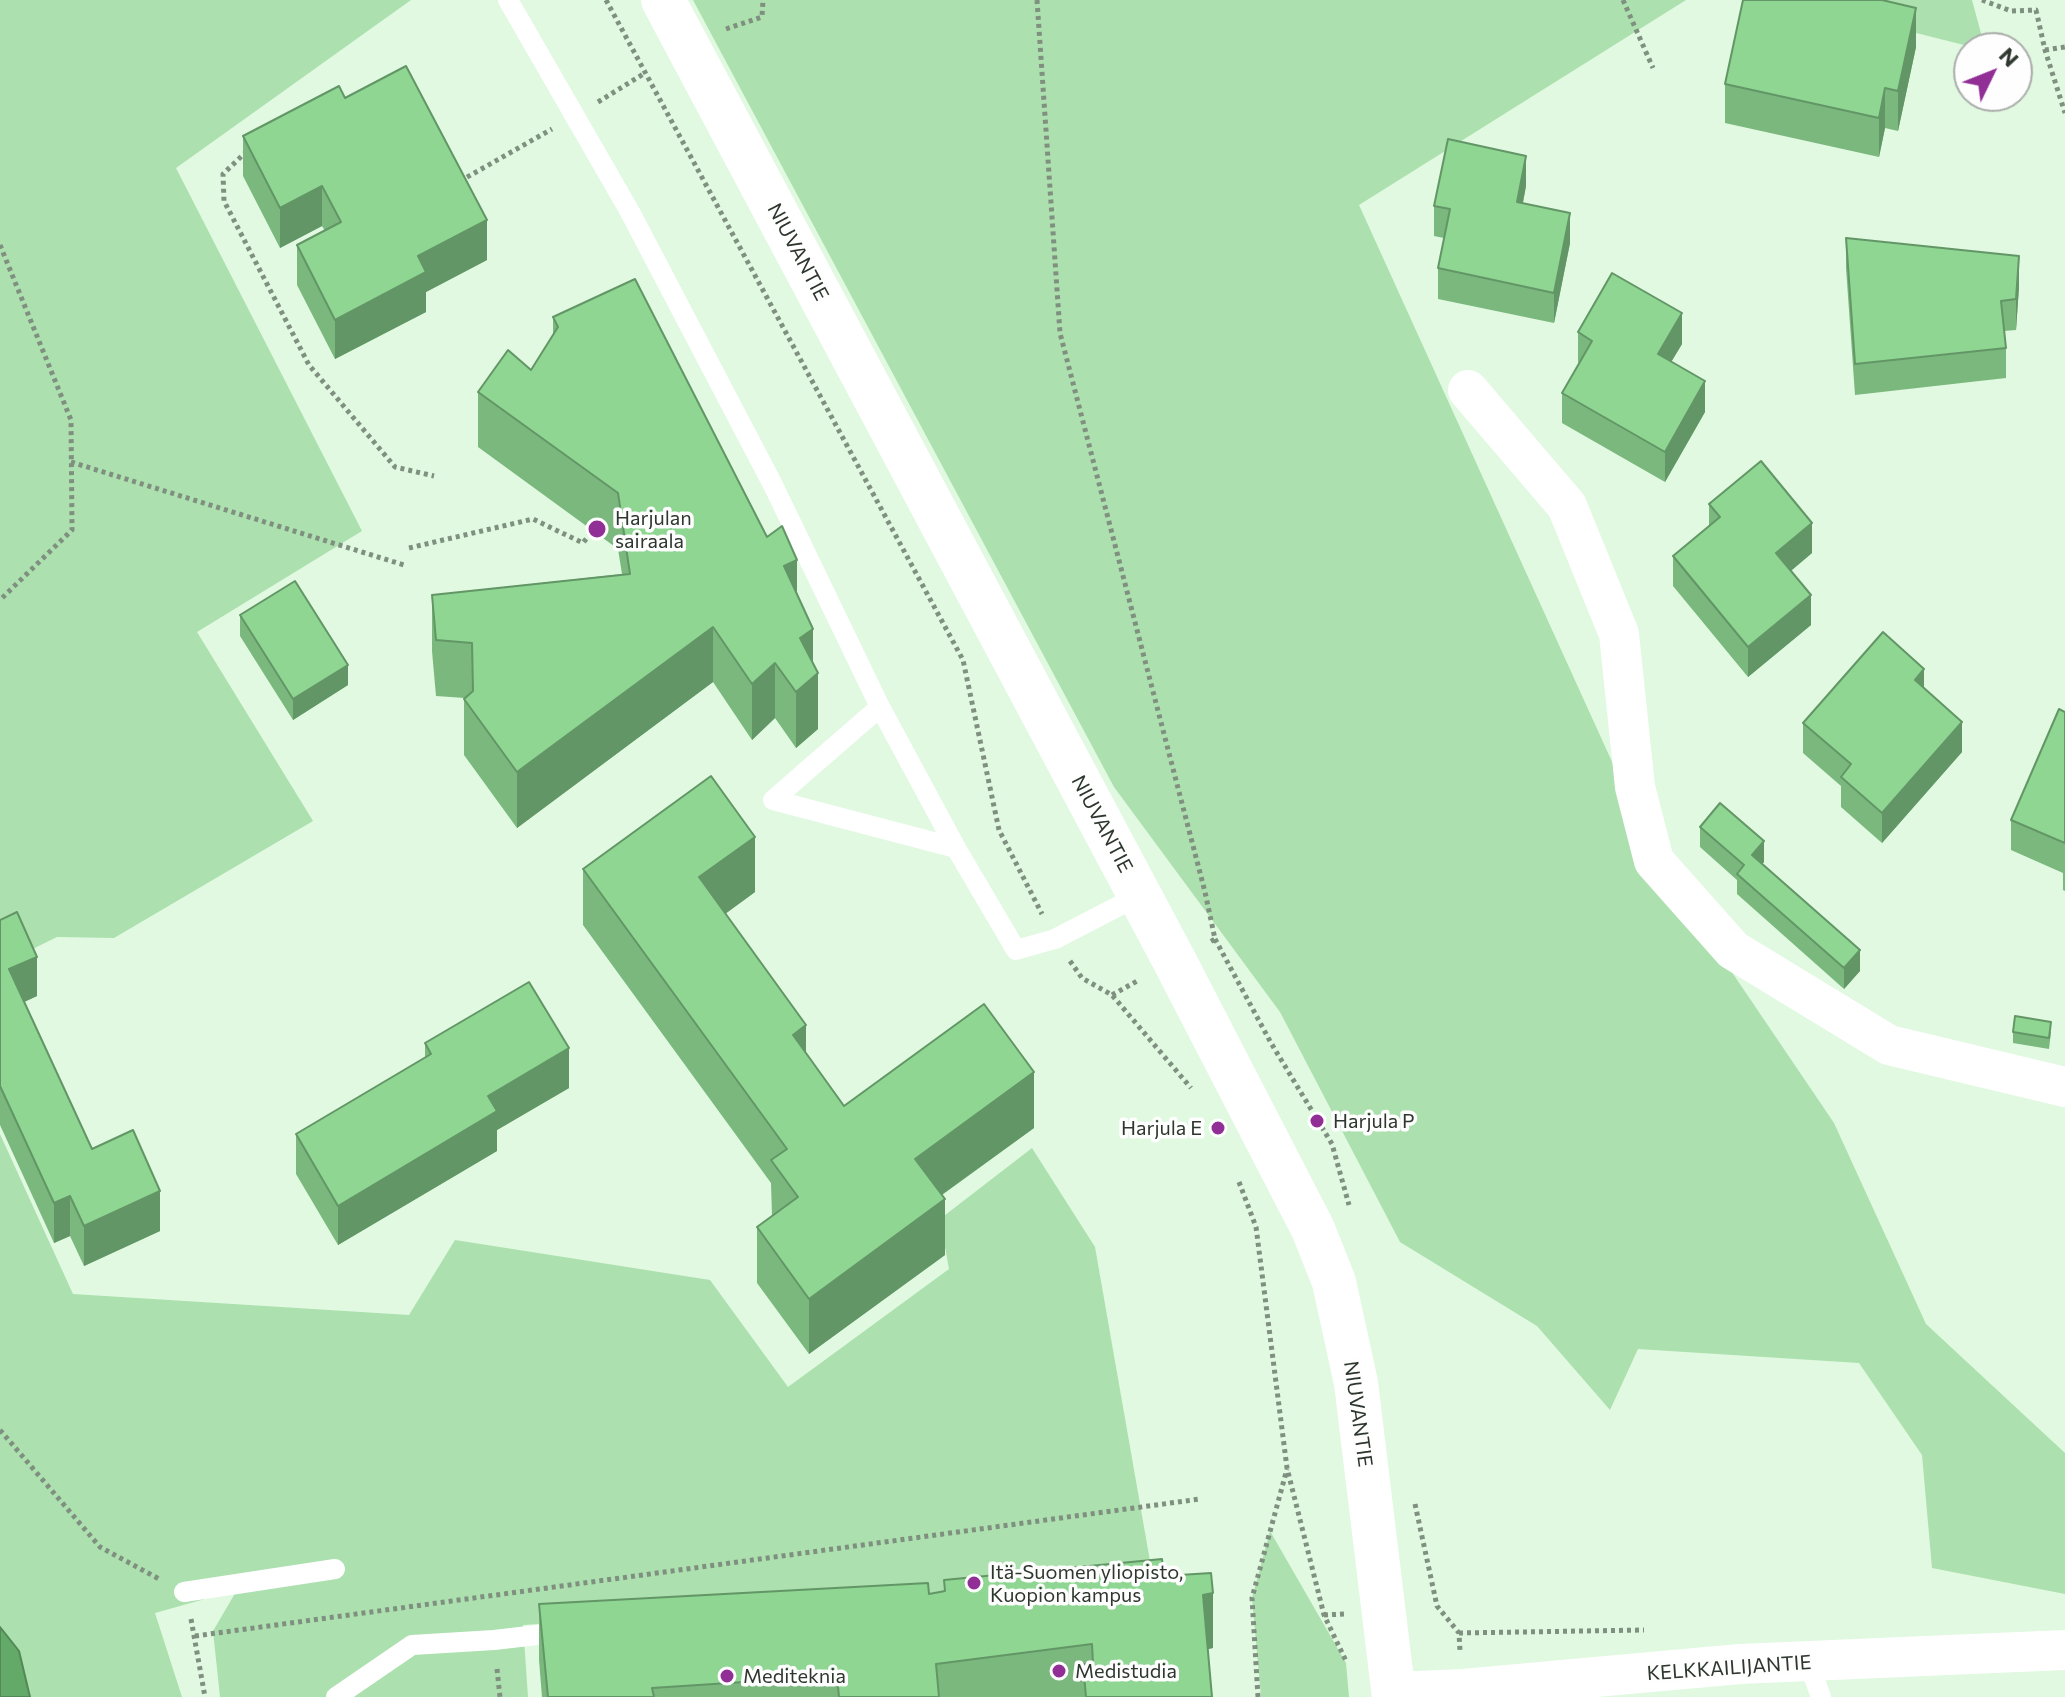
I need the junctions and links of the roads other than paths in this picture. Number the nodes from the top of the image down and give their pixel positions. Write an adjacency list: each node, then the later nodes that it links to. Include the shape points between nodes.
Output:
1 (508, 0): 4 (lane, via 630,212 773,485)
2 (663, 0): 6 (street, NIUVANTIE)
3 (1468, 390): 7 (street, via 1567,506 1619,634 1635,787 1654,861 1733,950 1889,1045)
4 (880, 707): 5 (lane); 5 (lane, via 773,800)
5 (956, 848): 6 (lane, via 1016,950 1055,939)
6 (1140, 895): 13 (street, NIUVANTIE, via 1313,1229 1334,1282 1356,1383)
7 (2065, 1087)
8 (335, 1569): 9 (lane)
9 (184, 1592)
10 (587, 1629): 14 (lane, via 412,1645)
11 (2065, 1650): 12 (street, KELKKAILIJANTIE)
12 (1814, 1679): 13 (street, KELKKAILIJANTIE, via 1740,1664)
13 (1394, 1695)
14 (336, 1697)

